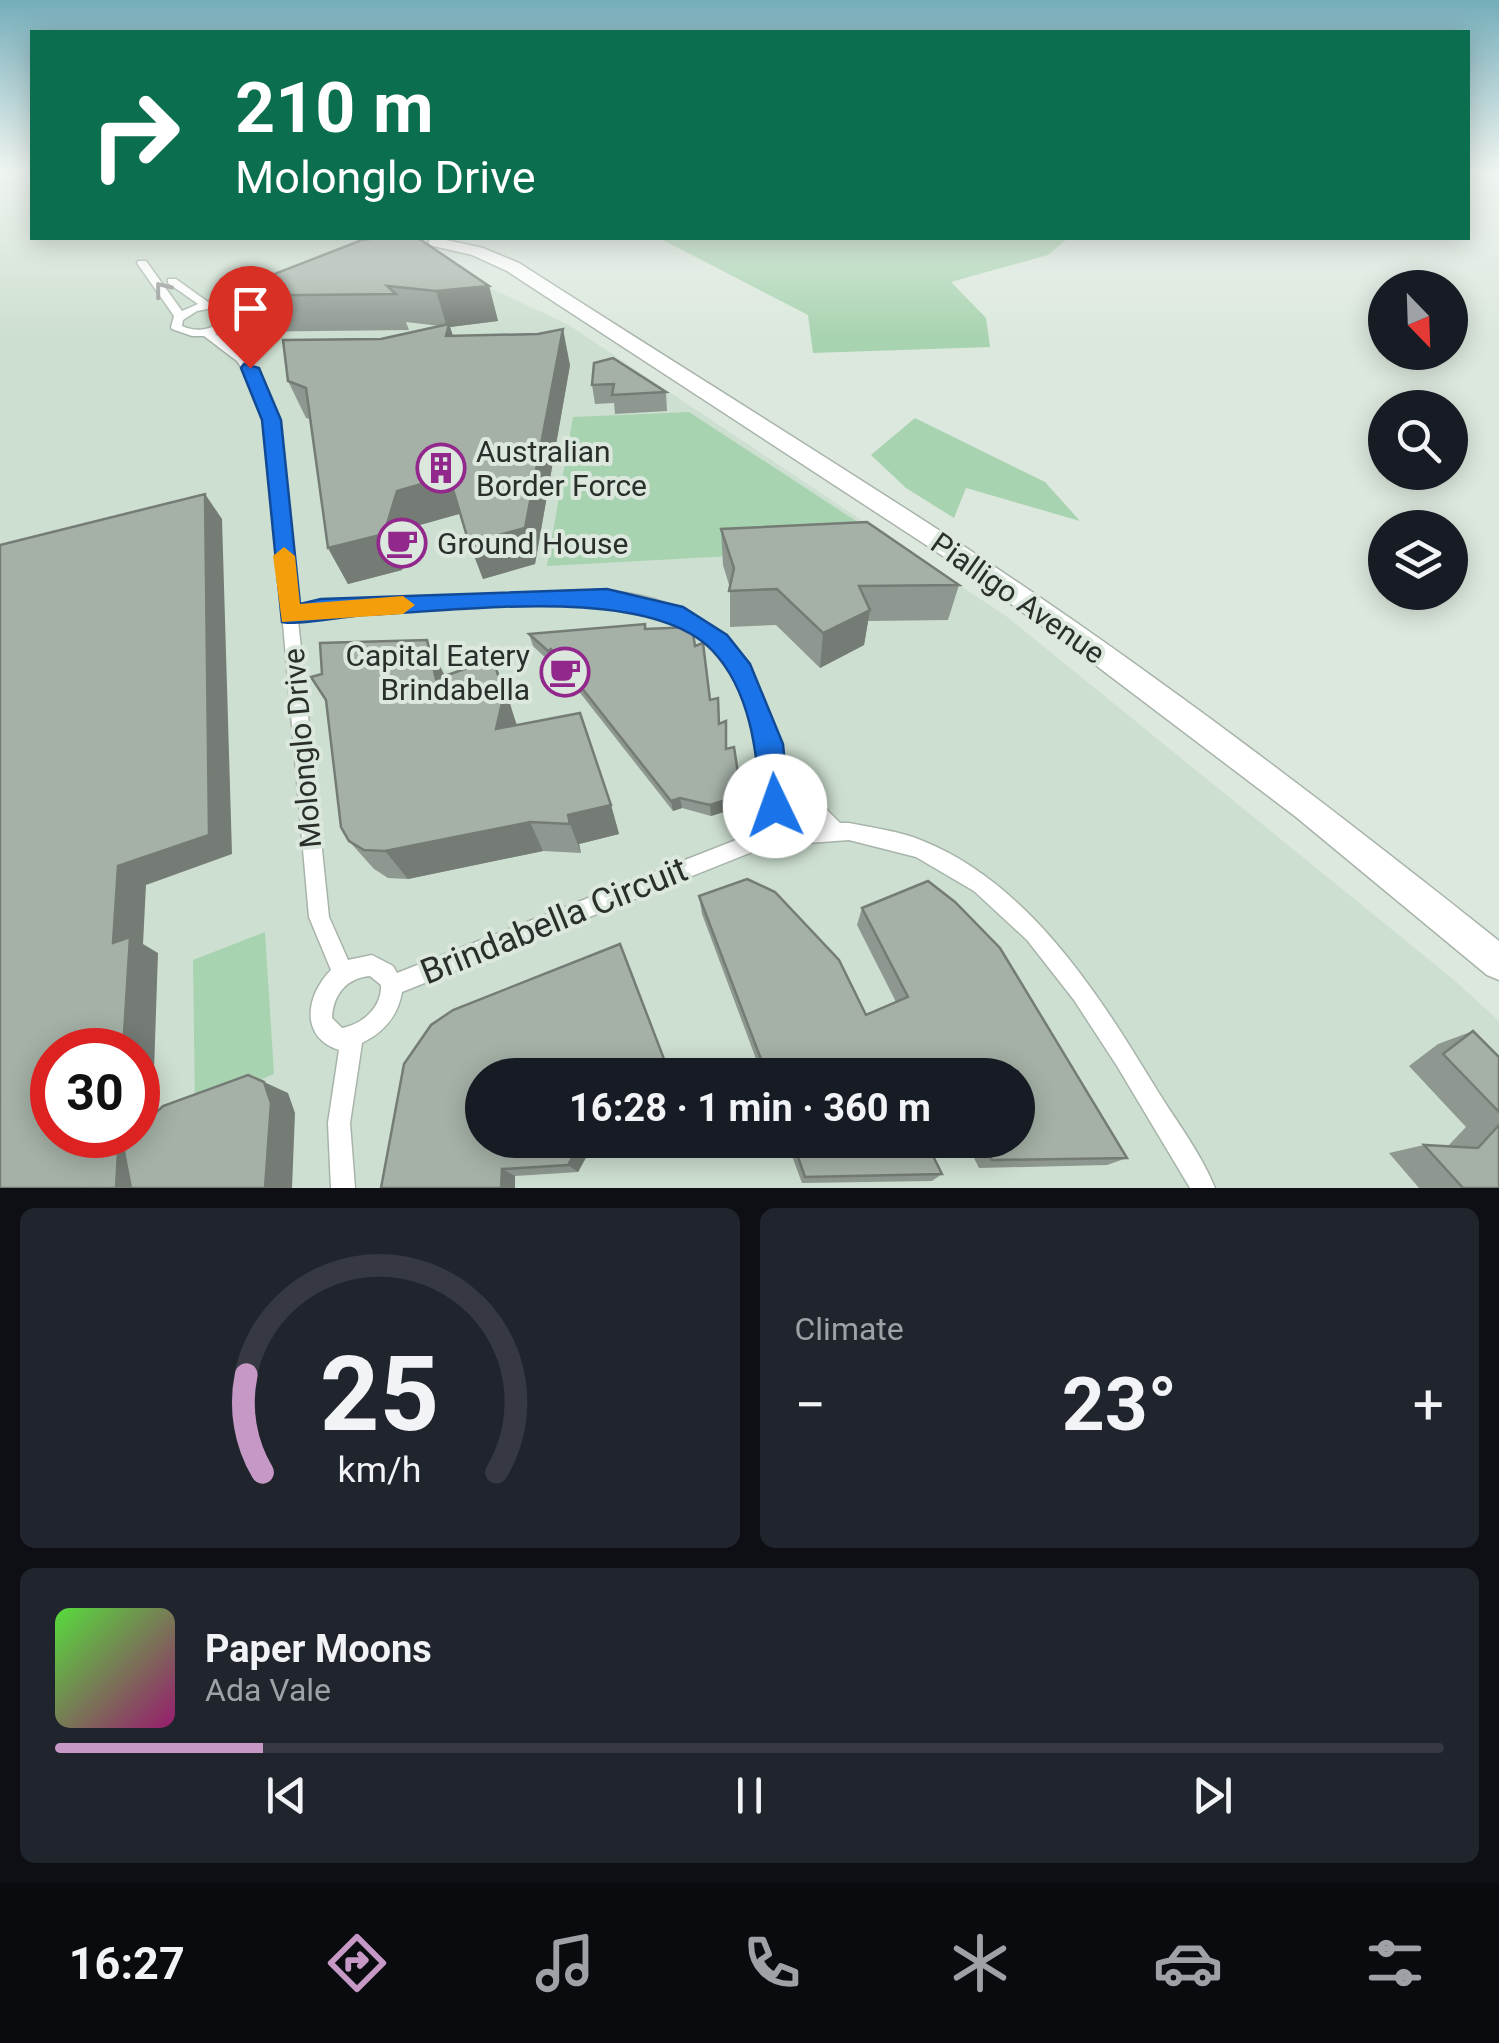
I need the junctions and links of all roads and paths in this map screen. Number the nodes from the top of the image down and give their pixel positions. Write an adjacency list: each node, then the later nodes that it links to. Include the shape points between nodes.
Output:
1 (487, 240): 4 (main road, Pialligo Avenue)
2 (424, 242): 4 (main road, Pialligo Avenue, via 477,251)
3 (142, 262): 9 (street, one-way to 3)
4 (513, 268): 17 (main road, Pialligo Avenue, via 1086,644 1307,807)
5 (172, 280): 7 (street)
6 (251, 292): 7 (street)
7 (208, 304): 9 (street); 10 (street, via 232,308)
8 (243, 313): 10 (street)
9 (180, 316): 11 (street, Molonglo Drive, via 178,330)
10 (229, 322): 11 (street); 12 (street, Molonglo Drive)
11 (206, 332): 12 (street, Molonglo Drive)
12 (234, 348): 13 (street, Molonglo Drive, via 258,382 272,420)
13 (290, 616): 14 (street, via 321,608 638,602 692,621 727,650); 18 (street, Molonglo Drive, via 318,917)
14 (770, 744): 15 (street, via 803,798); 16 (street)
15 (834, 830): 16 (street, Brindabella Circuit); 22 (street, Brindabella Circuit, via 918,846 968,872 1020,915 1072,981)
16 (773, 836): 19 (street, Brindabella Circuit)
17 (1499, 963)
18 (343, 973): 19 (street, via 372,965); 20 (street, via 324,996 322,1023 338,1038)
19 (391, 986): 20 (street, via 379,1023)
20 (352, 1038): 21 (street, via 339,1123)
21 (343, 1188)
22 (1202, 1188)

